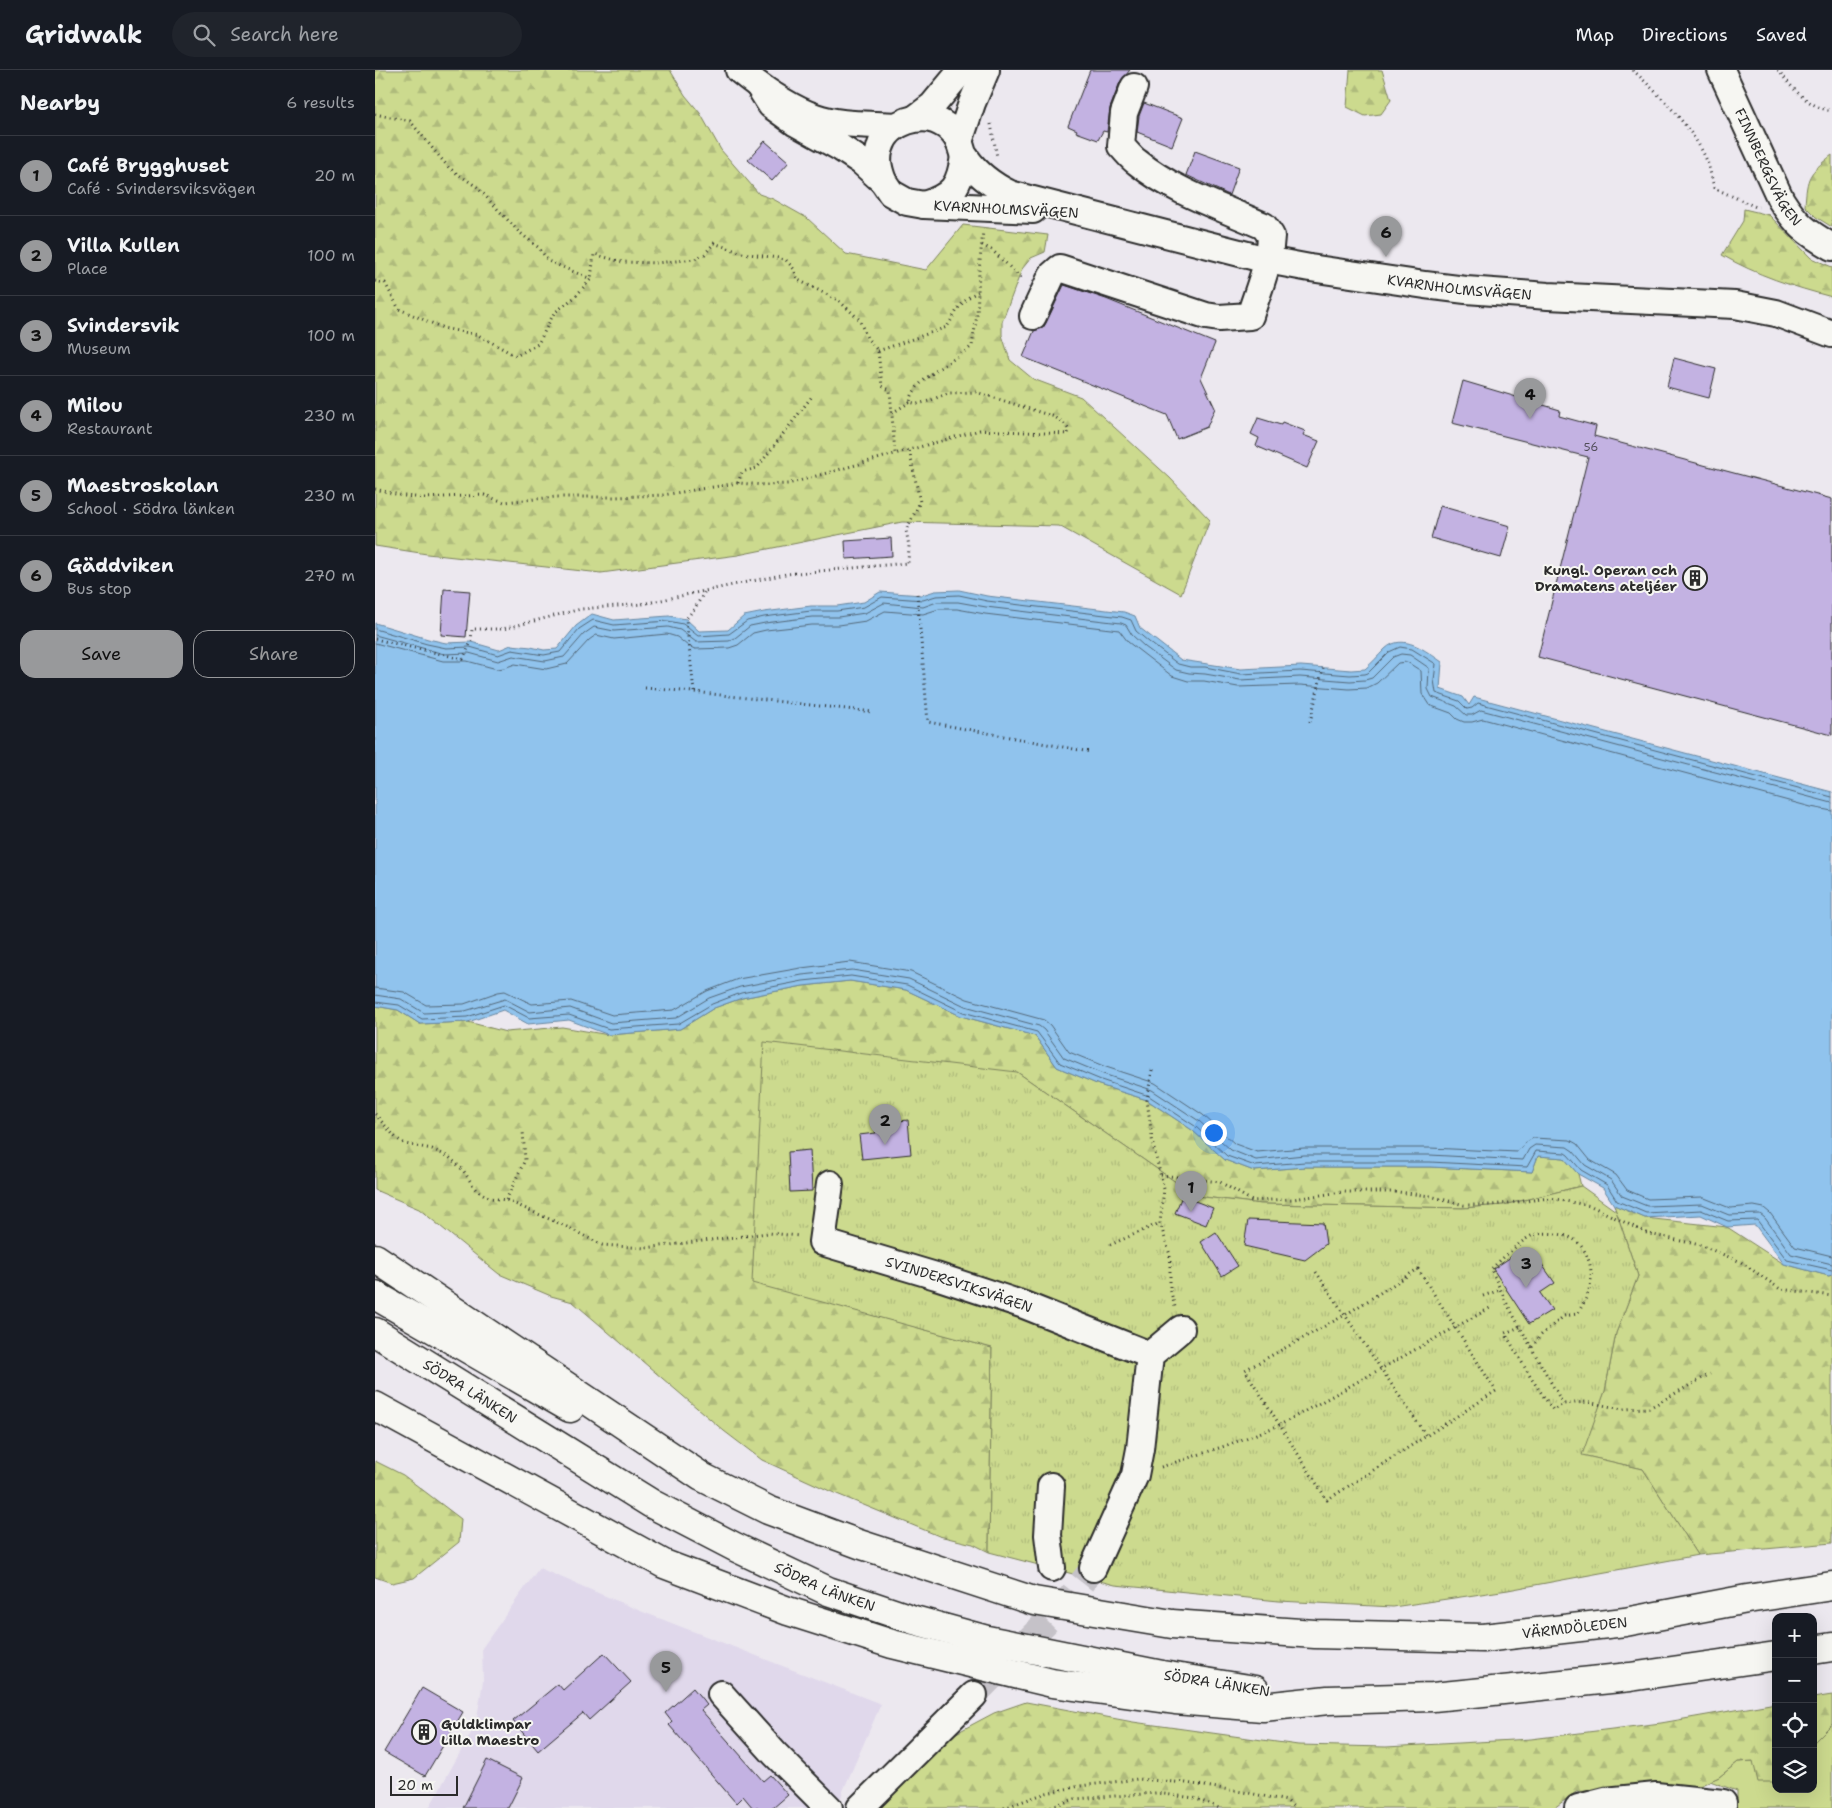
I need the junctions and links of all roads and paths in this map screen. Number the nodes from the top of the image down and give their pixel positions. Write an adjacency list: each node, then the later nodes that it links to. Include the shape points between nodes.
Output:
1 (739, 70): 7 (street, KVARNHOLMSVÄGEN)
2 (963, 70): 11 (street, via 932,106)
3 (986, 70): 12 (street, via 972,102)
4 (1633, 70): 14 (path, via 1691,134 1707,161 1714,188 1756,207)
5 (1721, 70): 14 (street, FINNBERGSVÄGEN)
6 (1778, 70): 9 (path, via 1791,87 1814,106)
7 (759, 86): 11 (street, KVARNHOLMSVÄGEN, via 815,117 836,122); 13 (street, KVARNHOLMSVÄGEN, via 771,104 796,123 862,162)
8 (1134, 87): 20 (street, via 1125,113 1121,146 1137,162 1184,192 1264,226 1271,236)
9 (1832, 111)
10 (375, 114): 21 (path, via 410,122 449,168 477,187 548,260)
11 (906, 122): 12 (street, KVARNHOLMSVÄGEN, via 932,119 946,126); 13 (street, via 889,131 881,143 878,165)
12 (962, 149): 15 (street, KVARNHOLMSVÄGEN, via 961,176 952,192); 16 (street, KVARNHOLMSVÄGEN, via 980,175 994,186 1010,194)
13 (883, 182): 15 (street, KVARNHOLMSVÄGEN, via 891,193 907,202)
14 (1781, 200): 19 (street, FINNBERGSVÄGEN, via 1809,234)
15 (924, 205): 16 (street, KVARNHOLMSVÄGEN)
16 (1088, 213): 20 (street, KVARNHOLMSVÄGEN)
17 (984, 226): 18 (path)
18 (982, 245): 22 (path, via 992,250); 24 (path)
19 (1832, 247)
20 (1267, 260): 25 (street, via 1250,316 1206,316 1060,268 1052,275); 26 (street, KVARNHOLMSVÄGEN, via 1465,290 1735,305 1776,313)
21 (591, 279): 23 (path, via 554,313 538,344 516,356 478,335 443,328 399,309 385,284); 27 (path, via 594,254 622,262 656,263 695,259 705,254 714,243 742,253 785,259 799,280 838,300 859,319 867,338)
22 (1024, 280)
23 (375, 281)
24 (978, 292): 27 (path, via 969,296 947,326); 29 (path, via 972,346 932,373 911,394)
25 (1033, 316)
26 (1832, 334)
27 (878, 352): 30 (path, via 883,386 890,390)
28 (813, 394): 33 (path, via 757,468 741,472)
29 (910, 402): 30 (path); 31 (path, via 917,404 948,392 977,392 1055,417 1069,430 1064,434 981,430)
30 (892, 413): 32 (path)
31 (909, 449): 32 (path); 35 (path, via 920,502 906,530 908,563 786,574)
32 (895, 453): 33 (path, via 788,484)
33 (738, 483): 34 (path, via 663,495 556,497 505,502 484,495 424,498)
34 (375, 489)
35 (705, 590): 37 (path, via 643,604 581,609 503,629 472,629 471,642 463,658); 40 (path, via 686,619)
36 (917, 594): 43 (path, via 927,722)
37 (375, 639)
38 (1323, 668): 42 (path)
39 (645, 688): 40 (path)
40 (694, 692): 41 (path)
41 (873, 712)
42 (1309, 722)
43 (1090, 752)
44 (1153, 1070): 47 (path, via 1147,1100)
45 (375, 1114): 49 (path, via 405,1144 432,1149 449,1157 463,1170 476,1190 490,1198)
46 (523, 1131): 49 (path, via 525,1160)
47 (1161, 1175): 50 (path, via 1164,1189); 58 (path, via 1220,1182 1252,1201 1342,1192 1398,1192 1464,1205 1550,1198 1591,1206 1649,1234 1700,1245 1741,1262 1780,1289)
48 (829, 1184): 51 (street)
49 (506, 1200): 51 (path, via 602,1245 645,1248 768,1233)
50 (1160, 1223): 52 (path); 63 (path, via 1170,1255 1170,1289)
51 (822, 1242): 66 (street, SVINDERSVIKSVÄGEN, via 1024,1305)
52 (1110, 1245)
53 (375, 1258): 74 (highway)
54 (1316, 1272): 60 (path)
55 (1500, 1290): 57 (path); 61 (path); 65 (path, via 1491,1269 1533,1235 1568,1235 1580,1244 1589,1258 1589,1291 1582,1307 1577,1314 1564,1316)
56 (375, 1296): 74 (highway, via 588,1419)
57 (1483, 1296)
58 (1832, 1296)
59 (1490, 1308): 62 (path)
60 (1345, 1315): 62 (path, via 1418,1269); 67 (path); 71 (path, via 1245,1370)
61 (1520, 1326): 65 (path); 69 (path, via 1505,1333 1553,1410)
62 (1455, 1328): 67 (path); 72 (path, via 1496,1391)
63 (1181, 1330): 66 (street)
64 (375, 1332): 84 (highway, SÖDRA LÄNKEN, via 651,1504 828,1590 914,1620 987,1640 1162,1675)
65 (1532, 1347): 69 (path)
66 (1150, 1354): 73 (street)
67 (1381, 1369): 71 (path); 72 (path)
68 (1710, 1374): 69 (path, via 1649,1408 1622,1409 1587,1402)
69 (1563, 1404)
70 (375, 1406): 84 (highway, via 664,1564 788,1611 892,1644 1052,1683 1175,1700 1263,1707)
71 (1280, 1425): 72 (path, via 1327,1500); 73 (path)
72 (1427, 1437)
73 (1135, 1476): 77 (street)
74 (702, 1477): 78 (highway, VÄRMDÖLEDEN, via 768,1510 859,1544 1034,1601 1172,1624 1315,1634 1483,1638 1625,1622)
75 (1051, 1486): 76 (street, via 1049,1535)
76 (1052, 1568)
77 (1093, 1568)
78 (1832, 1586)
79 (1832, 1647): 80 (highway)
80 (1817, 1649)
81 (1772, 1657): 84 (highway, via 1630,1677 1503,1690)
82 (721, 1694): 85 (street)
83 (974, 1695): 86 (street)
84 (1328, 1700)
85 (829, 1808)
86 (860, 1808)
87 (1004, 1808): 90 (path, via 1046,1793 1137,1779 1249,1793 1287,1801)
88 (1046, 1808): 89 (path, via 1075,1799 1156,1793 1194,1798)
89 (1219, 1808)
90 (1295, 1808)
91 (1578, 1808): 92 (street, via 1605,1801 1656,1796 1723,1802)
92 (1723, 1808)

